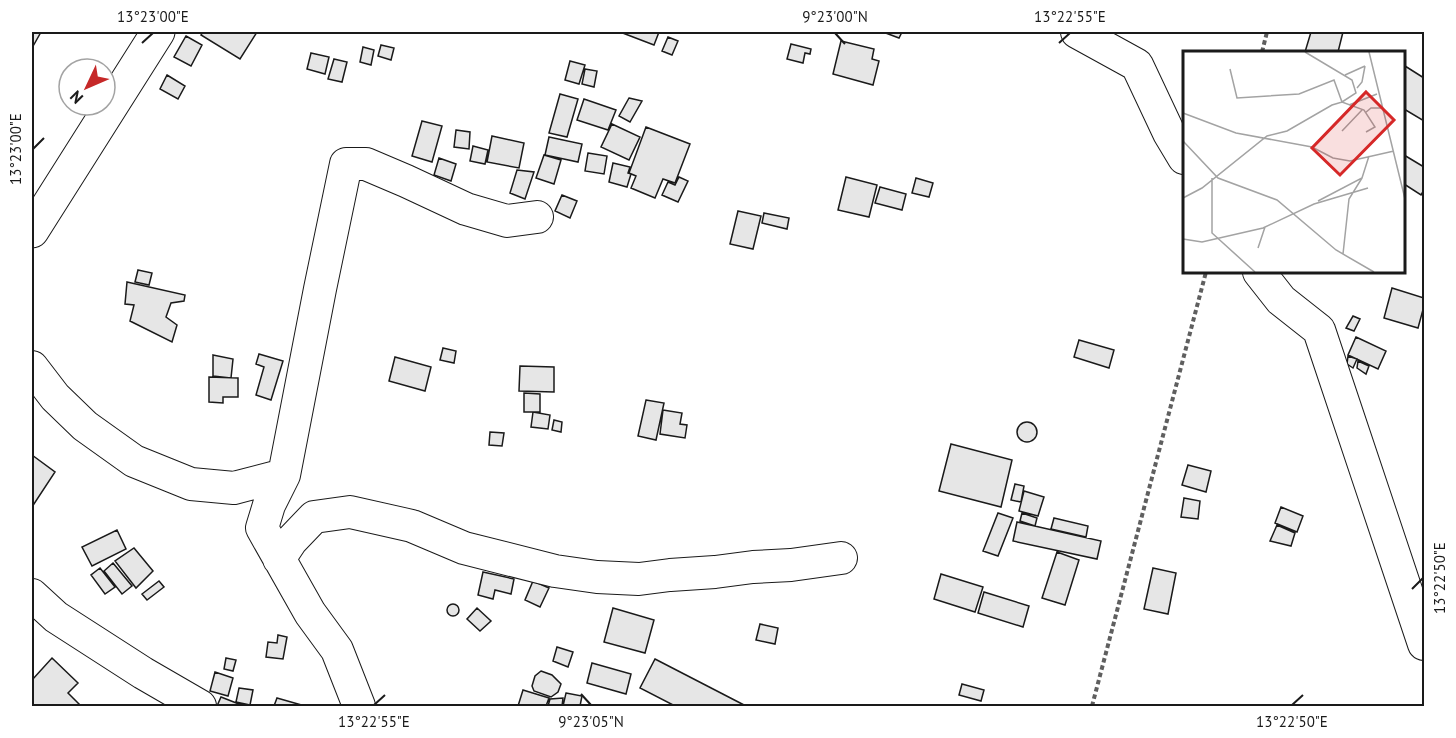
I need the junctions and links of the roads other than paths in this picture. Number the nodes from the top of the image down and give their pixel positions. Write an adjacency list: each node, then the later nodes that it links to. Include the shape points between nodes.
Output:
1 (158, 32): 5 (main road)
2 (1077, 32): 3 (street, via 1137,65)
3 (1183, 155)
4 (537, 217): 8 (street, via 507,221 466,208 366,165 346,164)
5 (32, 231)
6 (1260, 273): 12 (street, via 1281,300 1319,330)
7 (32, 367): 8 (street, via 85,426 134,461 191,484 234,488)
8 (284, 475): 10 (street, via 262,528)
9 (841, 558): 10 (street, via 639,579 597,577 555,571 464,548 412,526 350,512 314,517)
10 (279, 559): 14 (street, via 310,614 337,650)
11 (32, 595): 13 (street, via 56,617)
12 (1425, 644)
13 (200, 706)
14 (359, 706)

